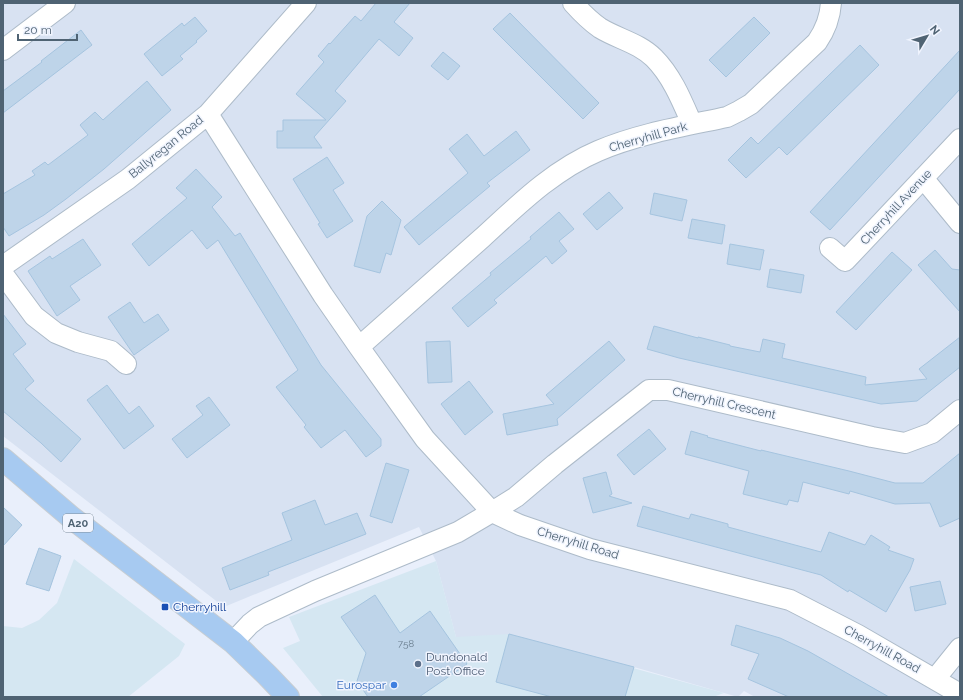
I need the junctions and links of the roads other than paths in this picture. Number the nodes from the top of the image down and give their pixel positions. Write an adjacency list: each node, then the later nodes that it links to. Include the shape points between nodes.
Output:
1 (65, 3): 5 (street)
2 (306, 3): 6 (street, Ballyregan Road)
3 (573, 3): 7 (street, via 600,28 639,46 654,57 667,72)
4 (831, 3): 7 (street, Cherryhill Park, via 830,17 817,42 751,104 739,112)
5 (3, 50)
6 (208, 114): 12 (street, Ballyregan Road, via 128,179); 14 (street)
7 (692, 124): 14 (street, Cherryhill Park, via 628,140 572,164 515,208)
8 (960, 139): 9 (street, Cherryhill Avenue)
9 (923, 178): 10 (street); 11 (street, Cherryhill Avenue, via 845,261)
10 (960, 223)
11 (830, 248)
12 (3, 266)
13 (3, 274): 15 (street, via 34,316 56,333 111,351)
14 (359, 347): 18 (street, via 426,438)
15 (126, 364)
16 (960, 410): 18 (street, Cherryhill Crescent, via 932,433 905,443 872,438 668,390 649,390 516,496)
17 (3, 459): 19 (highway, A20, via 72,518)
18 (492, 512): 19 (street, via 458,532 259,617); 21 (street, Cherryhill Road, via 520,525 590,549 790,600)
19 (232, 642): 23 (highway, A20)
20 (960, 648): 21 (street)
21 (935, 679): 22 (street, Cherryhill Road)
22 (960, 694)
23 (288, 697)

